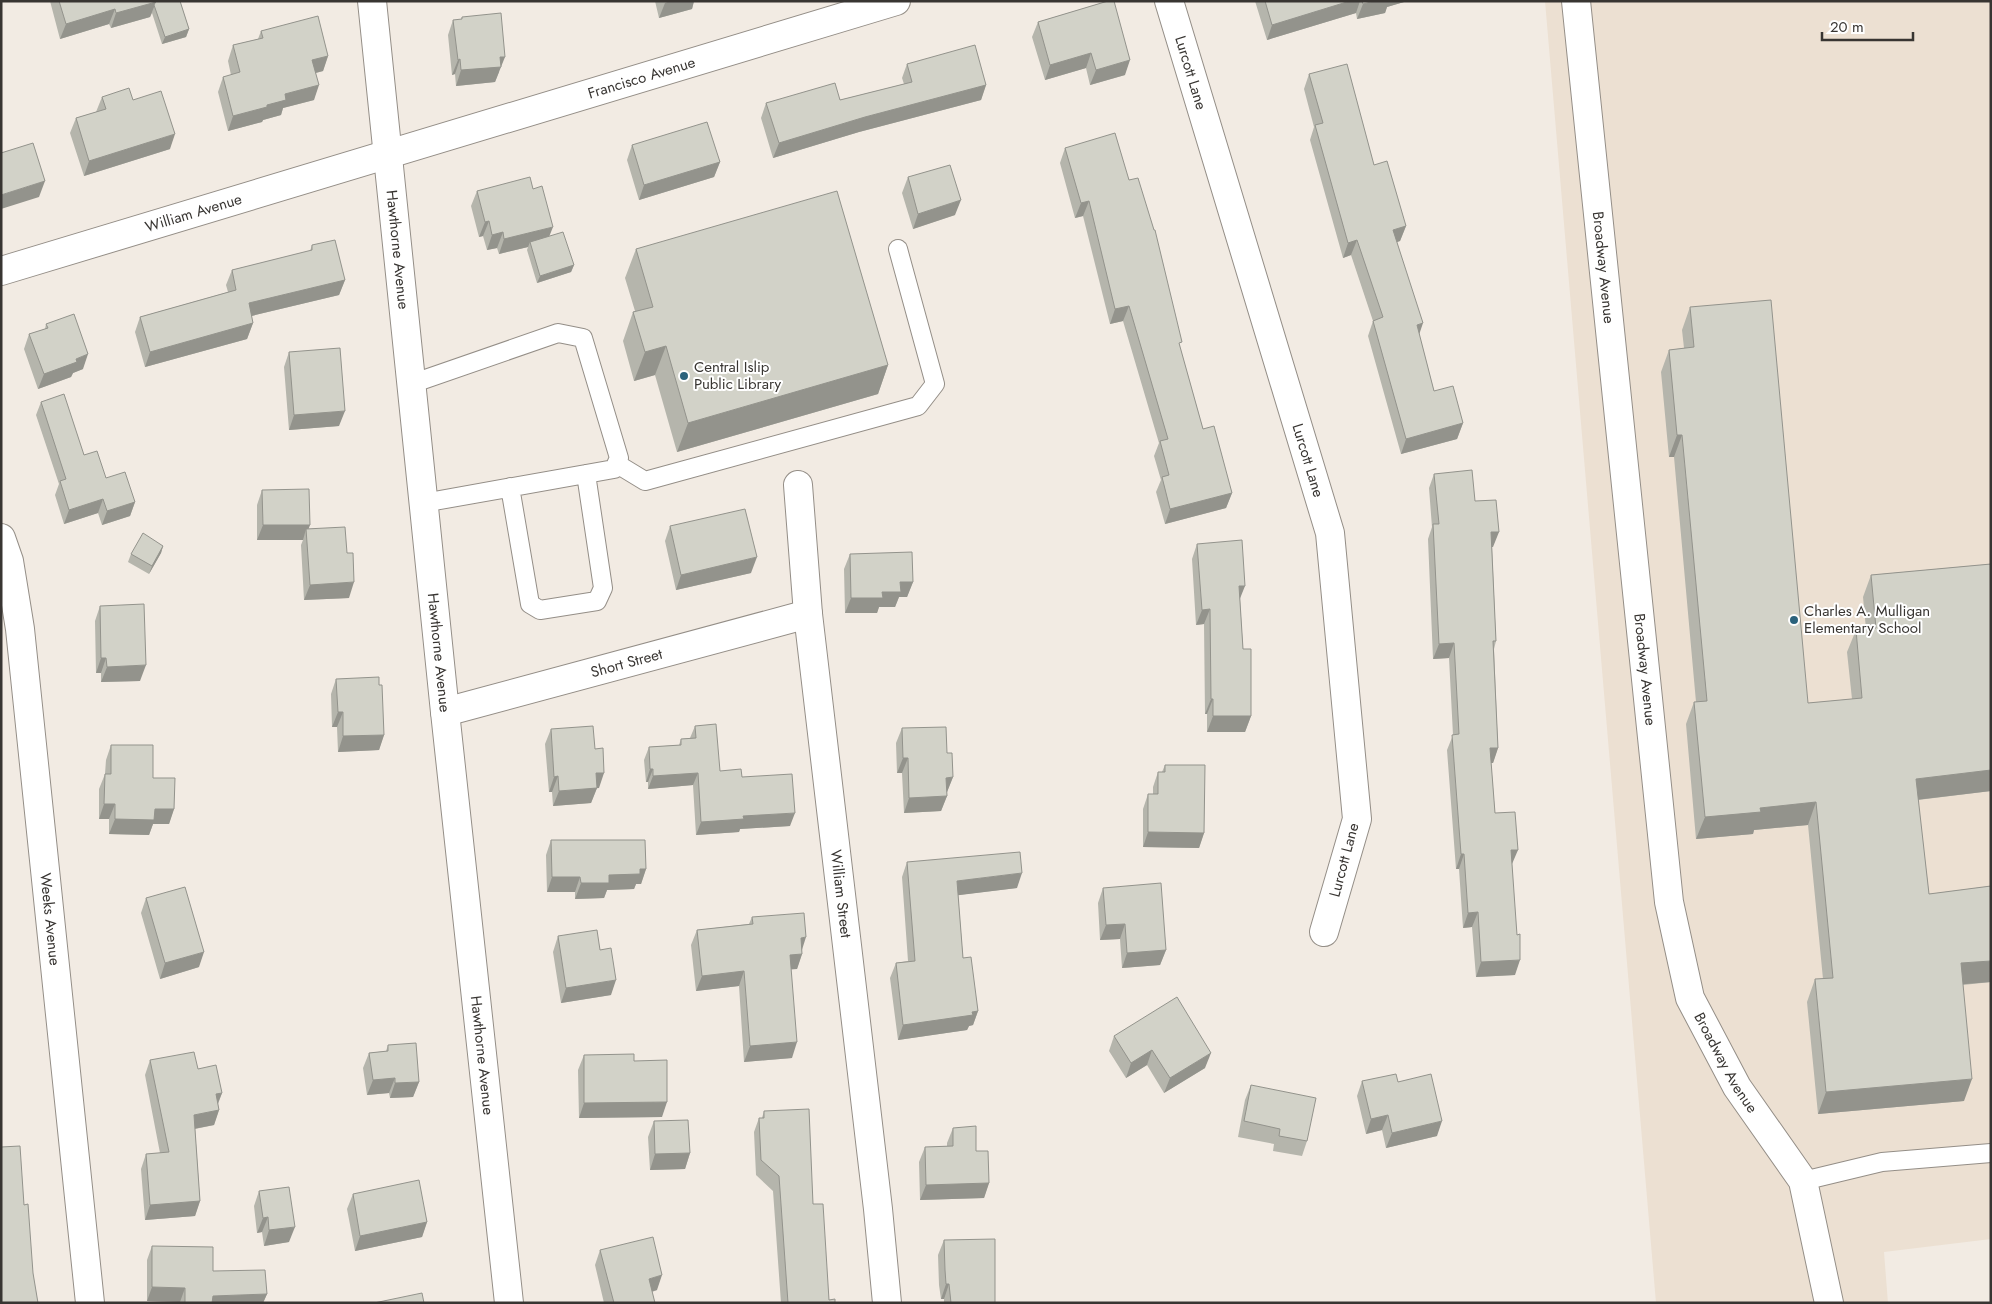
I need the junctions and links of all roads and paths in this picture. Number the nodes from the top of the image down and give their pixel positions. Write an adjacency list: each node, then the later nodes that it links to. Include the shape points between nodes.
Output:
1 (372, 1): 5 (street, Hawthorne Avenue)
2 (896, 1): 5 (street, Francisco Avenue)
3 (1169, 1): 17 (street, Lurcott Lane, via 1330,533 1356,819)
4 (1576, 1): 19 (street, Broadway Avenue, via 1669,902 1690,998 1737,1087)
5 (387, 155): 7 (street, William Avenue); 8 (street, Hawthorne Avenue)
6 (898, 248): 9 (lane, via 935,384 918,406 645,481)
7 (1, 271)
8 (411, 384): 9 (lane, via 558,333 583,338 619,458); 13 (street, Hawthorne Avenue)
9 (617, 464): 10 (lane, via 614,469)
10 (586, 474): 12 (lane); 12 (lane, via 603,588 597,601 540,610 530,604)
11 (798, 485): 15 (street, William Street)
12 (510, 488): 13 (lane)
13 (423, 503): 16 (street, Hawthorne Avenue)
14 (1, 538): 20 (street, Weeks Avenue, via 9,561 20,629)
15 (808, 614): 16 (street, Short Street); 22 (street, William Street)
16 (445, 712): 21 (street, Hawthorne Avenue)
17 (1324, 932)
18 (1991, 1153): 19 (lane, via 1882,1162)
19 (1803, 1181): 23 (street, Broadway Avenue)
20 (90, 1303)
21 (509, 1303)
22 (887, 1303)
23 (1829, 1303)

